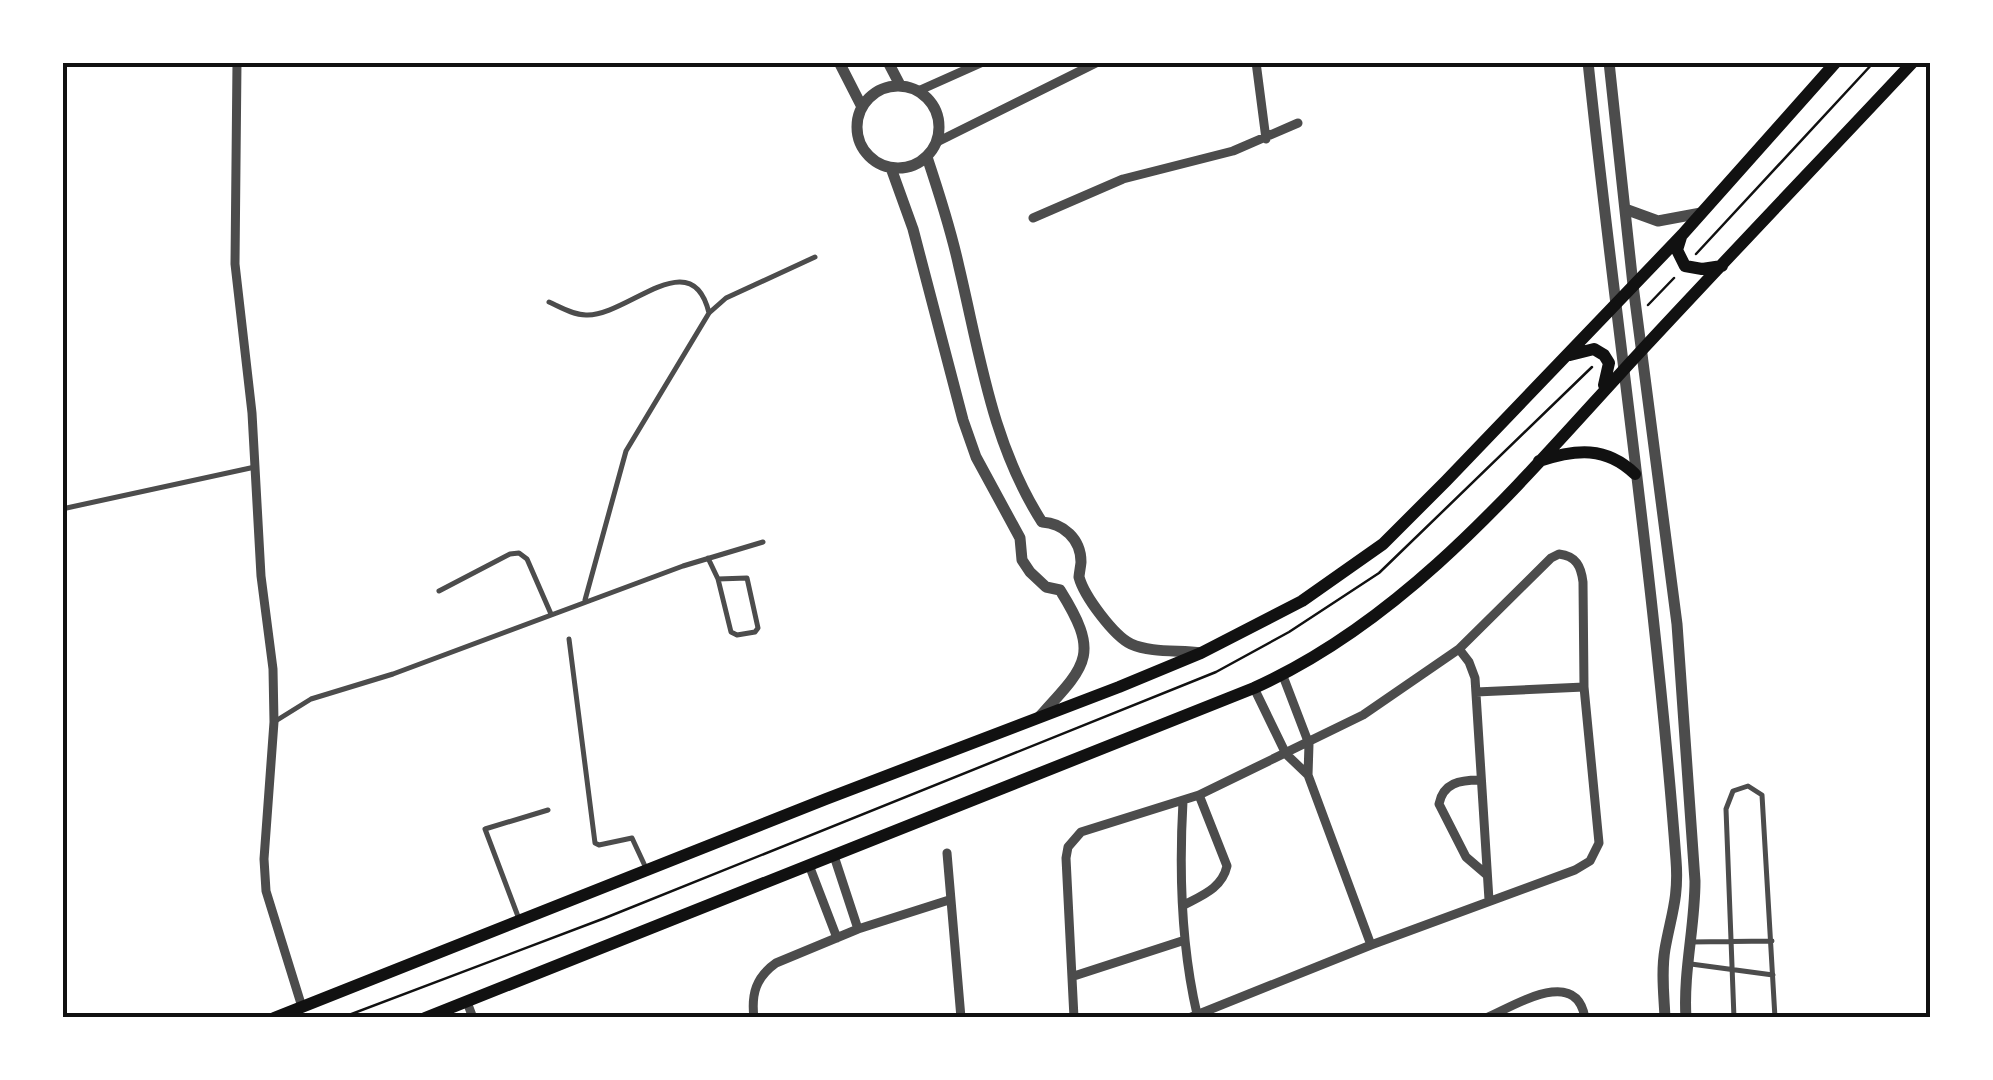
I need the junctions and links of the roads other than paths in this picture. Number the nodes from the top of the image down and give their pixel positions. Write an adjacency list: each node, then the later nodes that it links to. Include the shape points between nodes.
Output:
1 (237, 62): 34 (street, via 234,264)
2 (839, 62): 13 (street)
3 (888, 62): 11 (street)
4 (983, 62): 12 (street)
5 (1098, 62): 16 (street)
6 (1256, 62): 15 (street)
7 (1588, 62): 27 (street)
8 (1610, 62): 19 (street)
9 (1836, 62): 20 (main road)
10 (1912, 62): 24 (main road)
11 (900, 86): 12 (street); 13 (street, via 872,95)
12 (918, 90): 16 (street, via 937,112)
13 (862, 107): 18 (street, via 860,146)
14 (1298, 124): 15 (street)
15 (1266, 139): 21 (street, via 1123,179)
16 (936, 142): 17 (street)
17 (927, 157): 18 (street); 37 (street, via 991,409)
18 (892, 168): 38 (street, via 969,438)
19 (1625, 210): 20 (street, via 1658,221); 25 (street)
20 (1701, 214): 22 (main road)
21 (1034, 218)
22 (1682, 234): 24 (main road, via 1677,250 1685,266); 25 (main road)
23 (815, 258): 28 (lane, via 726,298)
24 (1722, 266): 29 (main road)
25 (1634, 285): 27 (main road); 29 (street)
26 (549, 302): 28 (lane, via 600,313 684,281 705,295)
27 (1614, 304): 30 (main road); 31 (street)
28 (709, 313): 45 (lane, via 626,451)
29 (1643, 348): 31 (main road); 48 (street)
30 (1566, 357): 32 (main road, via 1594,348 1604,355 1608,374); 51 (main road, via 1383,544 1302,601)
31 (1622, 371): 32 (main road); 35 (street)
32 (1596, 401): 33 (main road)
33 (1537, 462): 35 (main road, via 1585,451 1607,454); 52 (main road, via 1415,586)
34 (255, 467): 36 (lane); 57 (street)
35 (1636, 474): 50 (street)
36 (62, 509)
37 (1042, 522): 38 (street); 41 (street, via 1061,526 1076,542)
38 (1020, 538): 44 (street, via 1030,572)
39 (763, 542): 40 (lane)
40 (708, 558): 42 (lane); 45 (lane)
41 (1078, 575): 44 (street); 51 (street, via 1129,643)
42 (718, 579): 42 (lane, via 731,632 755,632 746,578)
43 (439, 590): 46 (lane, via 519,553)
44 (1060, 590): 56 (street, via 1080,622 1085,653 1070,685)
45 (586, 600): 46 (lane)
46 (551, 614): 57 (lane, via 311,699)
47 (569, 639): 68 (lane, via 596,843 632,838)
48 (1678, 647): 50 (street); 78 (street, via 1695,882)
49 (1459, 649): 53 (street, via 1551,558 1569,556 1582,573); 55 (street, via 1473,670); 58 (street)
50 (1657, 650): 97 (street, via 1676,865 1676,910 1663,976)
51 (1201, 652): 56 (main road)
52 (1282, 676): 54 (main road); 58 (street)
53 (1584, 687): 55 (street); 71 (street, via 1597,849 1575,870)
54 (1254, 688): 59 (street); 66 (main road)
55 (1476, 692): 61 (street)
56 (1037, 719): 68 (main road)
57 (274, 722): 86 (street, via 266,891)
58 (1309, 744): 59 (street); 60 (street)
59 (1286, 754): 60 (street); 62 (street)
60 (1308, 775): 80 (street)
61 (1479, 780): 69 (street); 69 (street, via 1449,785 1439,804 1466,857)
62 (1199, 795): 63 (street); 72 (street, via 1227,866 1217,887)
63 (1183, 801): 72 (street); 84 (street, via 1088,828 1073,839 1066,870)
64 (548, 810): 73 (lane, via 485,829)
65 (947, 853): 70 (street)
66 (834, 856): 67 (main road); 74 (street)
67 (809, 865): 75 (street); 85 (main road)
68 (647, 869): 73 (main road)
69 (1487, 875): 71 (street)
70 (949, 900): 74 (street); 93 (street)
71 (1489, 900): 80 (street)
72 (1184, 905): 76 (street)
73 (519, 919): 86 (main road)
74 (858, 928): 75 (street)
75 (836, 938): 92 (street, via 764,972 752,1002)
76 (1185, 940): 84 (street); 88 (street)
77 (1772, 941): 79 (lane); 79 (lane, via 1762,795 1748,786 1733,792 1726,809); 83 (lane)
78 (1690, 942): 79 (lane); 81 (street)
79 (1731, 942): 82 (lane)
80 (1370, 945): 88 (street)
81 (1688, 964): 82 (lane); 98 (street)
82 (1731, 971): 83 (lane); 99 (lane)
83 (1772, 975): 100 (lane)
84 (1074, 976): 94 (street)
85 (466, 1002): 87 (main road); 91 (street)
86 (302, 1007): 89 (main road)
87 (444, 1014): 90 (main road)
88 (1193, 1016)
89 (274, 1018)
90 (425, 1018)
91 (473, 1018)
92 (754, 1018)
93 (961, 1018)
94 (1074, 1018)
95 (1486, 1018): 96 (street, via 1557,989 1580,1000)
96 (1584, 1018)
97 (1665, 1018)
98 (1686, 1018)
99 (1734, 1018)
100 (1776, 1018)

